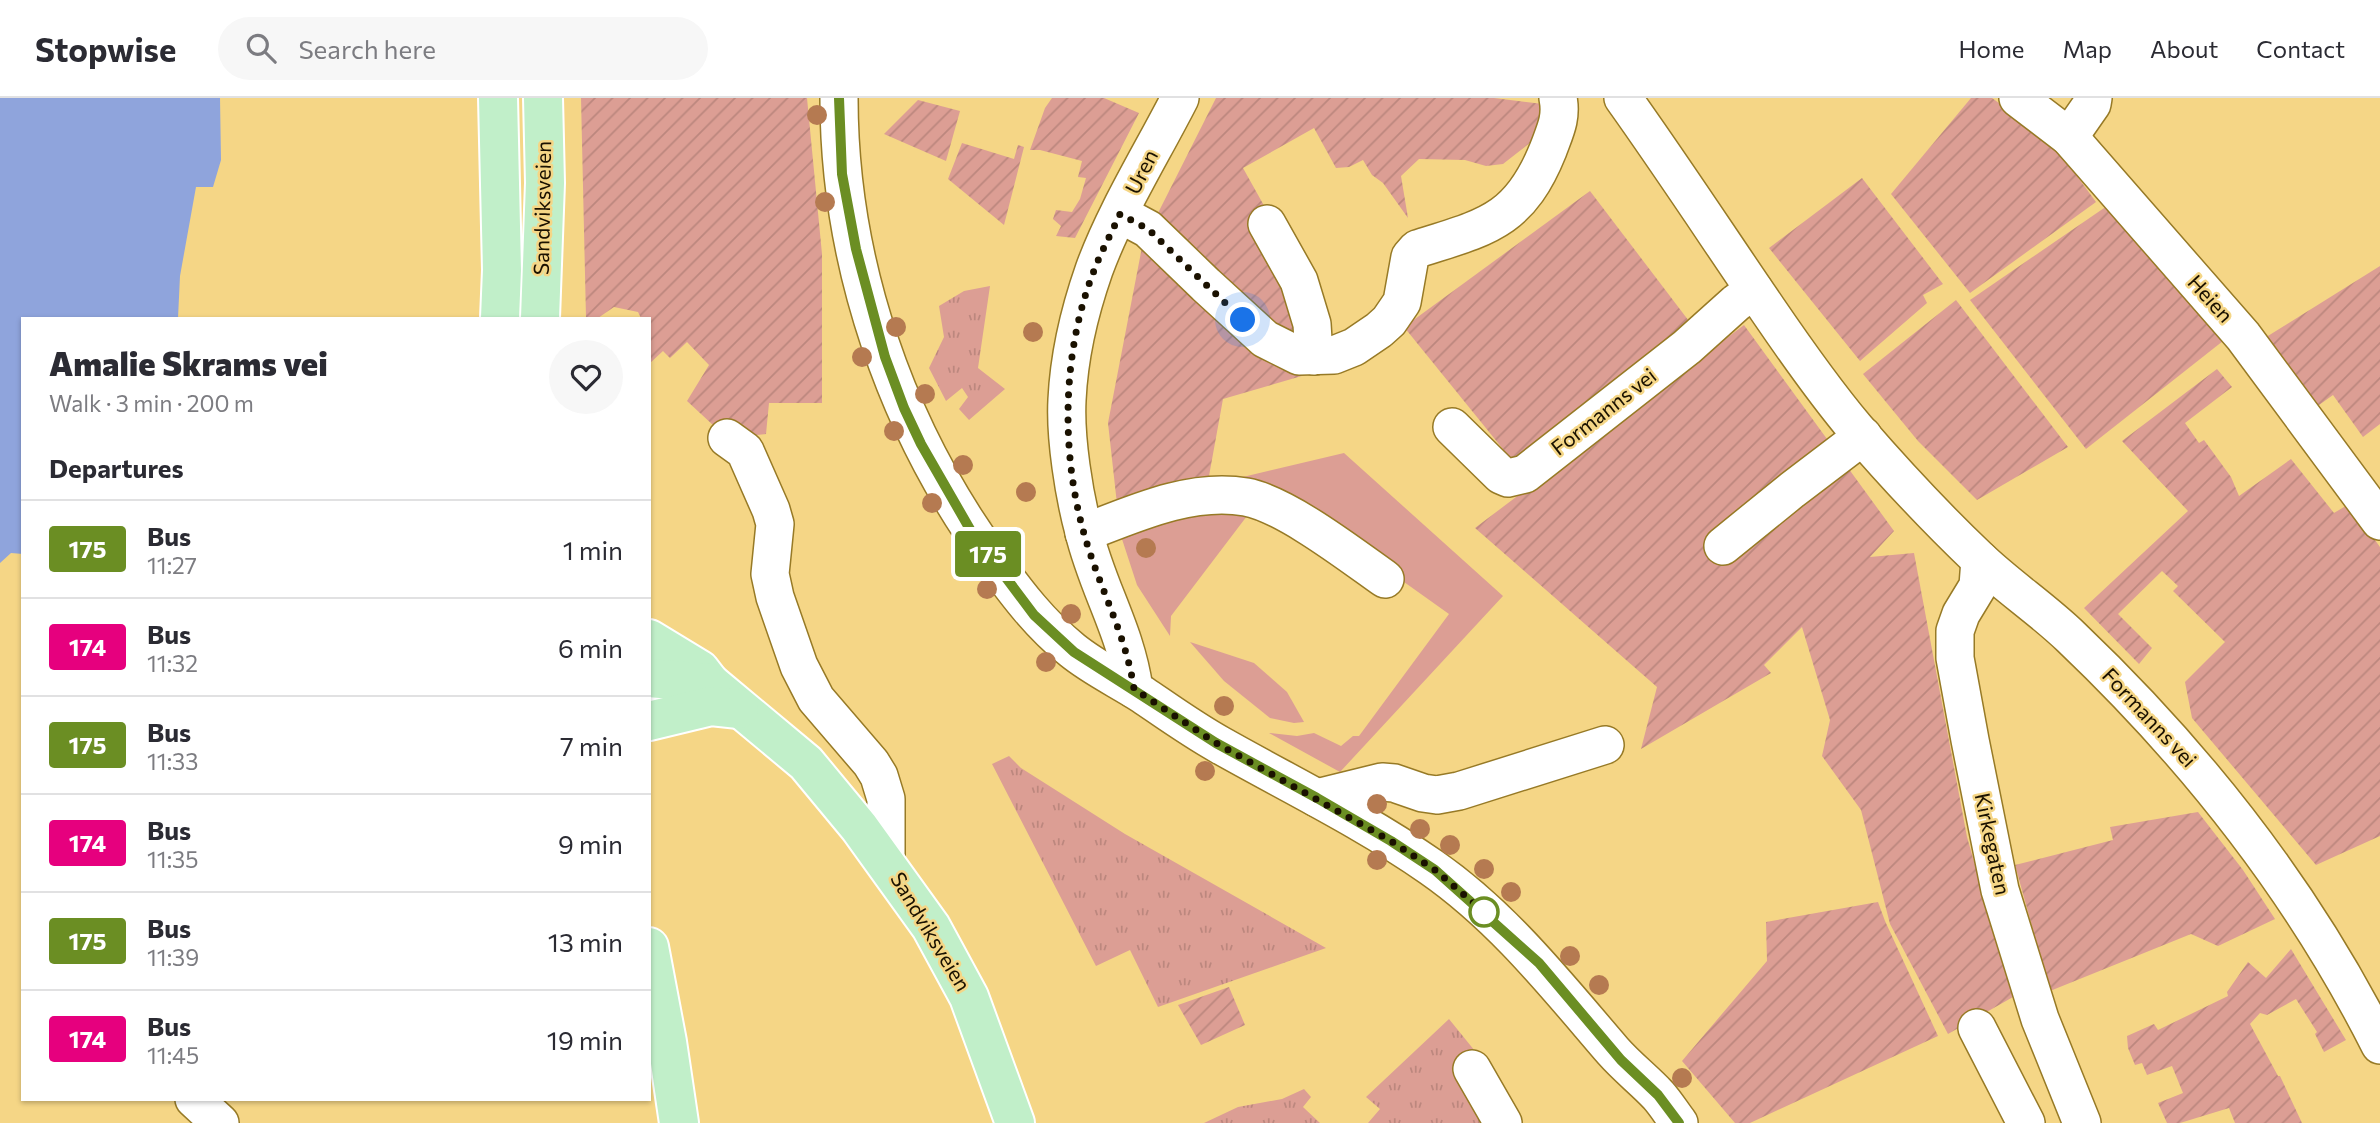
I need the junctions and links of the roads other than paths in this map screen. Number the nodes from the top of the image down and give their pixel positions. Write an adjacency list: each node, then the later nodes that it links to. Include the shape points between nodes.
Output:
1 (498, 98): 13 (main road, Sandviksveien)
2 (543, 98): 14 (main road, Sandviksveien)
3 (839, 98): 27 (street, via 842,174 862,274 885,357 921,444 971,531 1034,615 1074,652)
4 (1180, 98): 10 (street, Uren)
5 (1558, 98): 15 (street, via 1560,117 1537,176 1510,212 1484,227 1417,248 1410,257 1402,302 1389,321 1354,347)
6 (1623, 98): 12 (street, Formanns vei)
7 (2018, 98): 9 (street, Heien)
8 (2093, 98): 9 (street)
9 (2069, 137): 19 (street, Heien, via 2243,336)
10 (1120, 214): 15 (street, via 1148,229 1265,339 1299,356); 20 (street, Uren, via 1094,270 1074,342 1067,401 1074,485)
11 (1267, 224): 15 (street, via 1299,281 1312,324)
12 (1754, 290): 16 (street, Formanns vei, via 1525,474 1501,475); 17 (street, Formanns vei)
13 (500, 317)
14 (540, 317)
15 (1314, 356)
16 (1452, 427)
17 (1863, 436): 21 (street); 22 (street, Formanns vei)
18 (727, 438): 32 (street, Sandviksveien, via 745,451 771,510 775,524 770,574 799,666 816,699 879,776 886,799)
19 (2380, 521)
20 (1084, 533): 23 (street, via 1189,498 1247,497 1300,522); 27 (street, Uren, via 1123,639)
21 (1723, 546)
22 (1980, 560): 35 (street, Formanns vei, via 2070,635 2210,783 2320,935); 46 (street, Kirkegaten, via 1978,586 1955,631 1955,658 2000,890 2040,1019)
23 (1385, 579)
24 (651, 640): 26 (main road, Sandviksveien, via 700,670)
25 (651, 678): 26 (main road)
26 (710, 683): 28 (main road, Sandviksveien)
27 (1134, 689): 31 (street, via 1216,743)
28 (739, 709): 29 (main road, via 710,706); 32 (main road, Sandviksveien, via 806,763)
29 (651, 721)
30 (1605, 745): 31 (street, via 1448,793 1423,793 1382,782)
31 (1317, 798): 44 (street, via 1435,870 1502,928 1539,963)
32 (886, 861): 42 (main road, Sandviksveien, via 931,927 969,997)
33 (651, 958): 41 (main road)
34 (1977, 1028): 45 (street)
35 (2380, 1045)
36 (1472, 1069): 43 (street)
37 (651, 1072): 40 (main road)
38 (196, 1101): 39 (street)
39 (220, 1123)
40 (668, 1123)
41 (679, 1123)
42 (1016, 1123)
43 (1503, 1123)
44 (1679, 1123)
45 (2026, 1123)
46 (2082, 1123)

